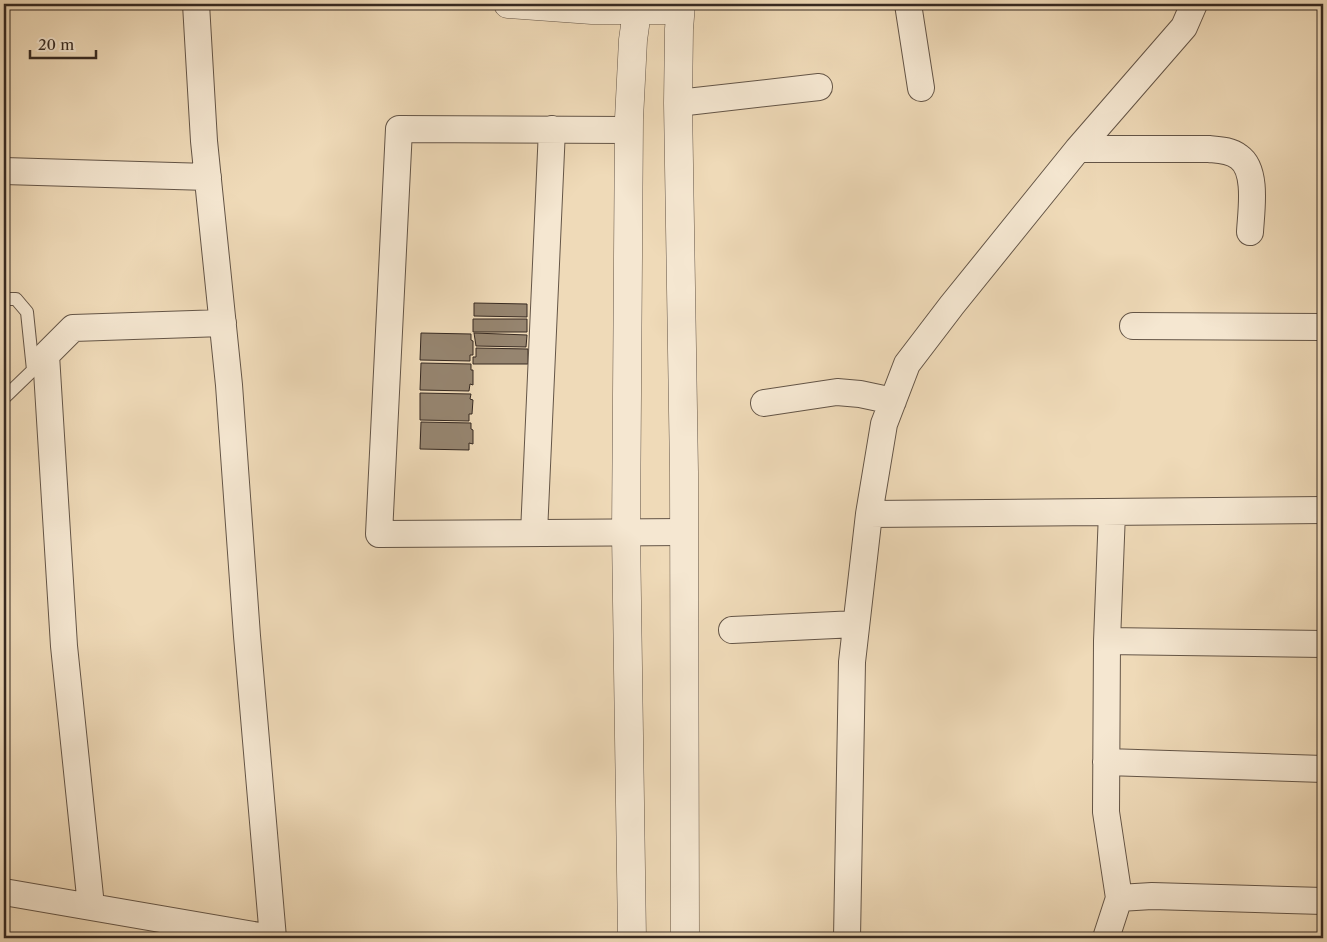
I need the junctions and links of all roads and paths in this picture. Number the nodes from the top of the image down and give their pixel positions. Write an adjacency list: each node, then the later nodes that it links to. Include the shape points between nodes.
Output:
1 (196, 4): 14 (street)
2 (508, 4): 5 (street, via 592,10)
3 (908, 4): 8 (street)
4 (1194, 4): 12 (street, via 1184,27)
5 (638, 7): 6 (street); 11 (street, via 633,40)
6 (681, 7): 9 (street)
7 (819, 87): 9 (street)
8 (921, 88)
9 (678, 103): 26 (street)
10 (552, 129): 11 (street); 27 (street); 27 (street, via 399,129 379,534)
11 (629, 130): 28 (street)
12 (1078, 149): 15 (street, via 1209,149 1234,154 1240,157 1248,170 1252,186); 21 (street, via 907,364)
13 (4, 170): 14 (street)
14 (208, 177): 17 (street)
15 (1250, 232)
16 (4, 299): 20 (lane, via 16,299 27,312 33,370)
17 (223, 323): 38 (street, via 73,328 46,355 64,646); 40 (street)
18 (1133, 326): 19 (street)
19 (1323, 327)
20 (4, 398)
21 (892, 401): 22 (street, via 837,392); 25 (street, via 884,424)
22 (764, 403)
23 (1323, 510): 24 (street)
24 (1112, 512): 25 (street); 31 (street)
25 (869, 514): 29 (street)
26 (684, 532): 28 (street); 42 (street)
27 (534, 533): 28 (street)
28 (626, 533): 41 (street)
29 (856, 624): 30 (street); 43 (street, via 852,662)
30 (732, 630)
31 (1107, 640): 32 (street); 33 (street)
32 (1323, 644)
33 (1106, 762): 34 (street); 36 (street, via 1106,812)
34 (1323, 769)
35 (4, 892): 38 (street)
36 (1119, 898): 37 (street); 44 (street)
37 (1323, 901)
38 (91, 906): 39 (street)
39 (241, 935): 40 (street)
40 (272, 938)
41 (632, 938)
42 (685, 938)
43 (847, 938)
44 (1106, 938)

